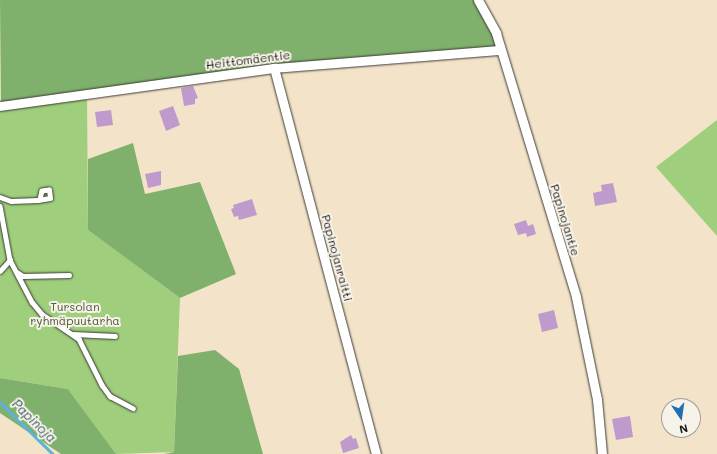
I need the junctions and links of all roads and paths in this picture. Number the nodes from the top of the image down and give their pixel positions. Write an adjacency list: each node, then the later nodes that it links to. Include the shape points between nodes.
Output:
1 (478, 0): 2 (street, Papinojantie, via 496,33)
2 (500, 50): 3 (street, Heittomäentie); 18 (street, Papinojantie, via 576,297 597,399)
3 (274, 68): 4 (street, Heittomäentie); 17 (street, Papinojanraitti)
4 (0, 106)
5 (0, 197): 6 (lane, via 11,201)
6 (40, 200)
7 (0, 206): 8 (lane)
8 (1, 216): 9 (lane)
9 (10, 260): 10 (lane); 11 (lane); 12 (lane)
10 (0, 266)
11 (0, 271)
12 (16, 271): 13 (lane, via 23,276); 14 (lane, via 37,308)
13 (69, 275)
14 (72, 334): 15 (lane); 16 (lane, via 79,339 110,396)
15 (115, 336)
16 (133, 408)
17 (376, 454)
18 (602, 454)

